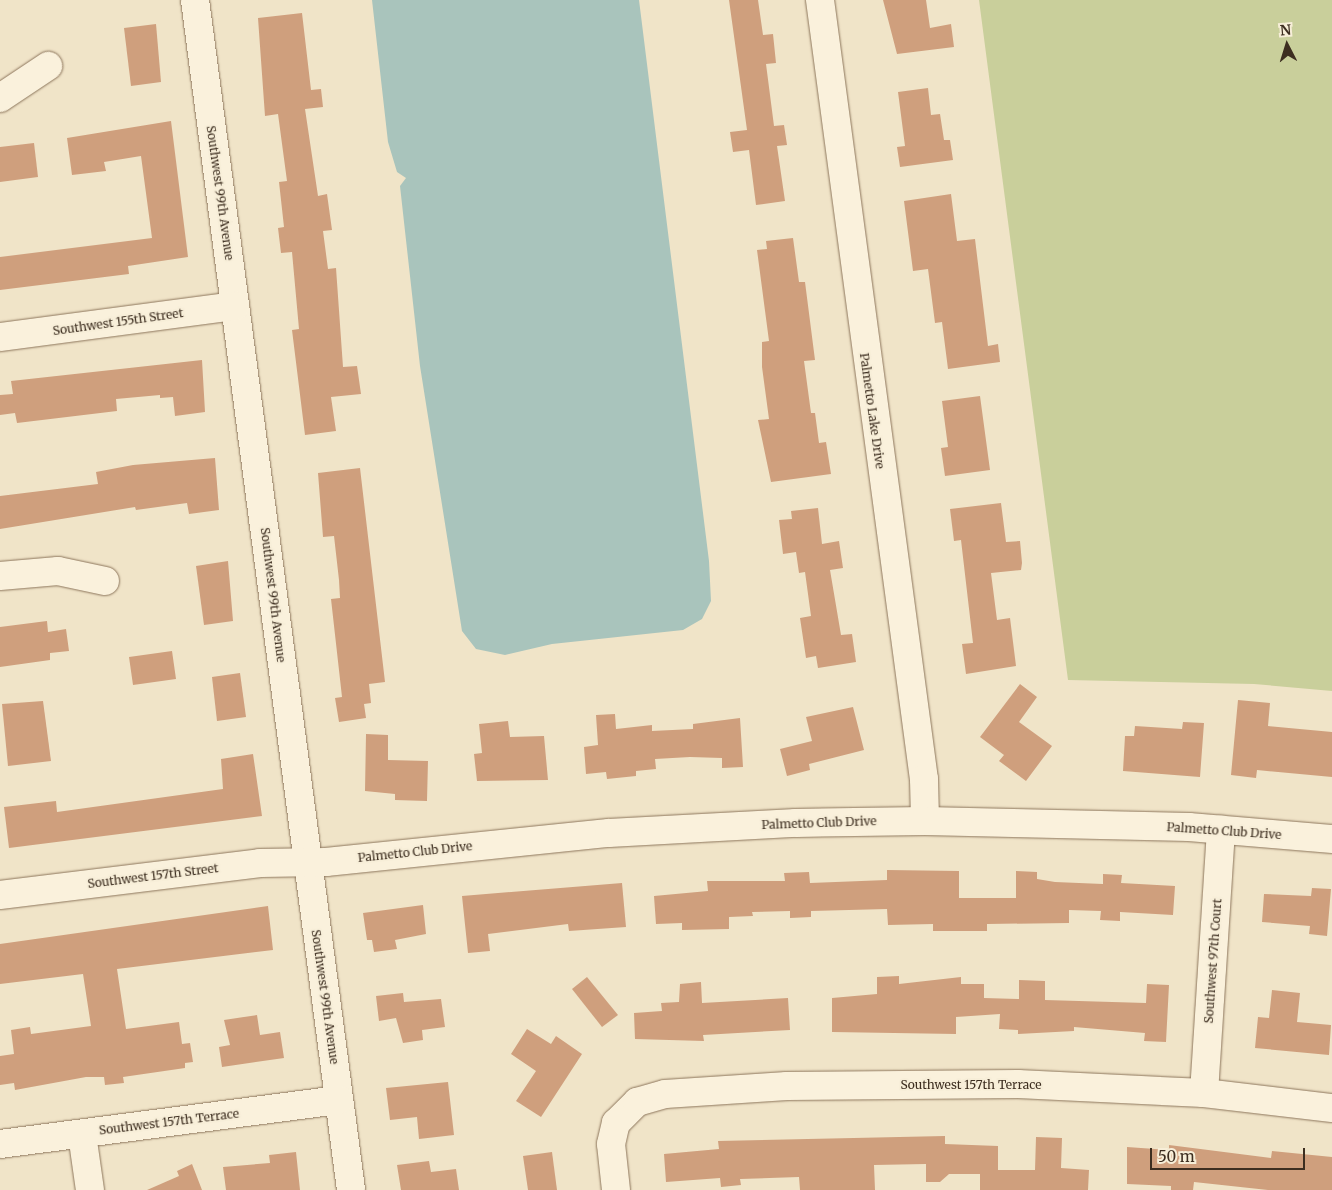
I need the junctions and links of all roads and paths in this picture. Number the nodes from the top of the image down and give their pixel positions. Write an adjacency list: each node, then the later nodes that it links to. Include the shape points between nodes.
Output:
1 (195, 0): 5 (street, Southwest 99th Avenue)
2 (820, 0): 9 (street, Palmetto Lake Drive, via 924,779)
3 (48, 66): 4 (street)
4 (0, 98)
5 (235, 306): 6 (street, Southwest 155th Street); 12 (street, Southwest 99th Avenue)
6 (0, 337)
7 (0, 576): 8 (street, via 58,571)
8 (105, 581)
9 (925, 821): 10 (street, Palmetto Club Drive); 12 (street, Palmetto Club Drive, via 609,833)
10 (1221, 830): 11 (street, Palmetto Club Drive); 14 (street, Southwest 97th Court)
11 (1332, 839)
12 (307, 862): 13 (street, Southwest 157th Street); 15 (street, Southwest 99th Avenue)
13 (0, 895)
14 (1204, 1093): 16 (street, Southwest 157th Terrace); 21 (street, Southwest 157th Terrace, via 1008,1084 743,1088 649,1096 630,1106 618,1120 611,1144)
15 (338, 1100): 17 (street, Southwest 157th Terrace); 20 (street, Southwest 99th Avenue)
16 (1332, 1108)
17 (82, 1134): 18 (street, Southwest 157th Terrace); 19 (street)
18 (0, 1144)
19 (90, 1190)
20 (351, 1190)
21 (616, 1190)

